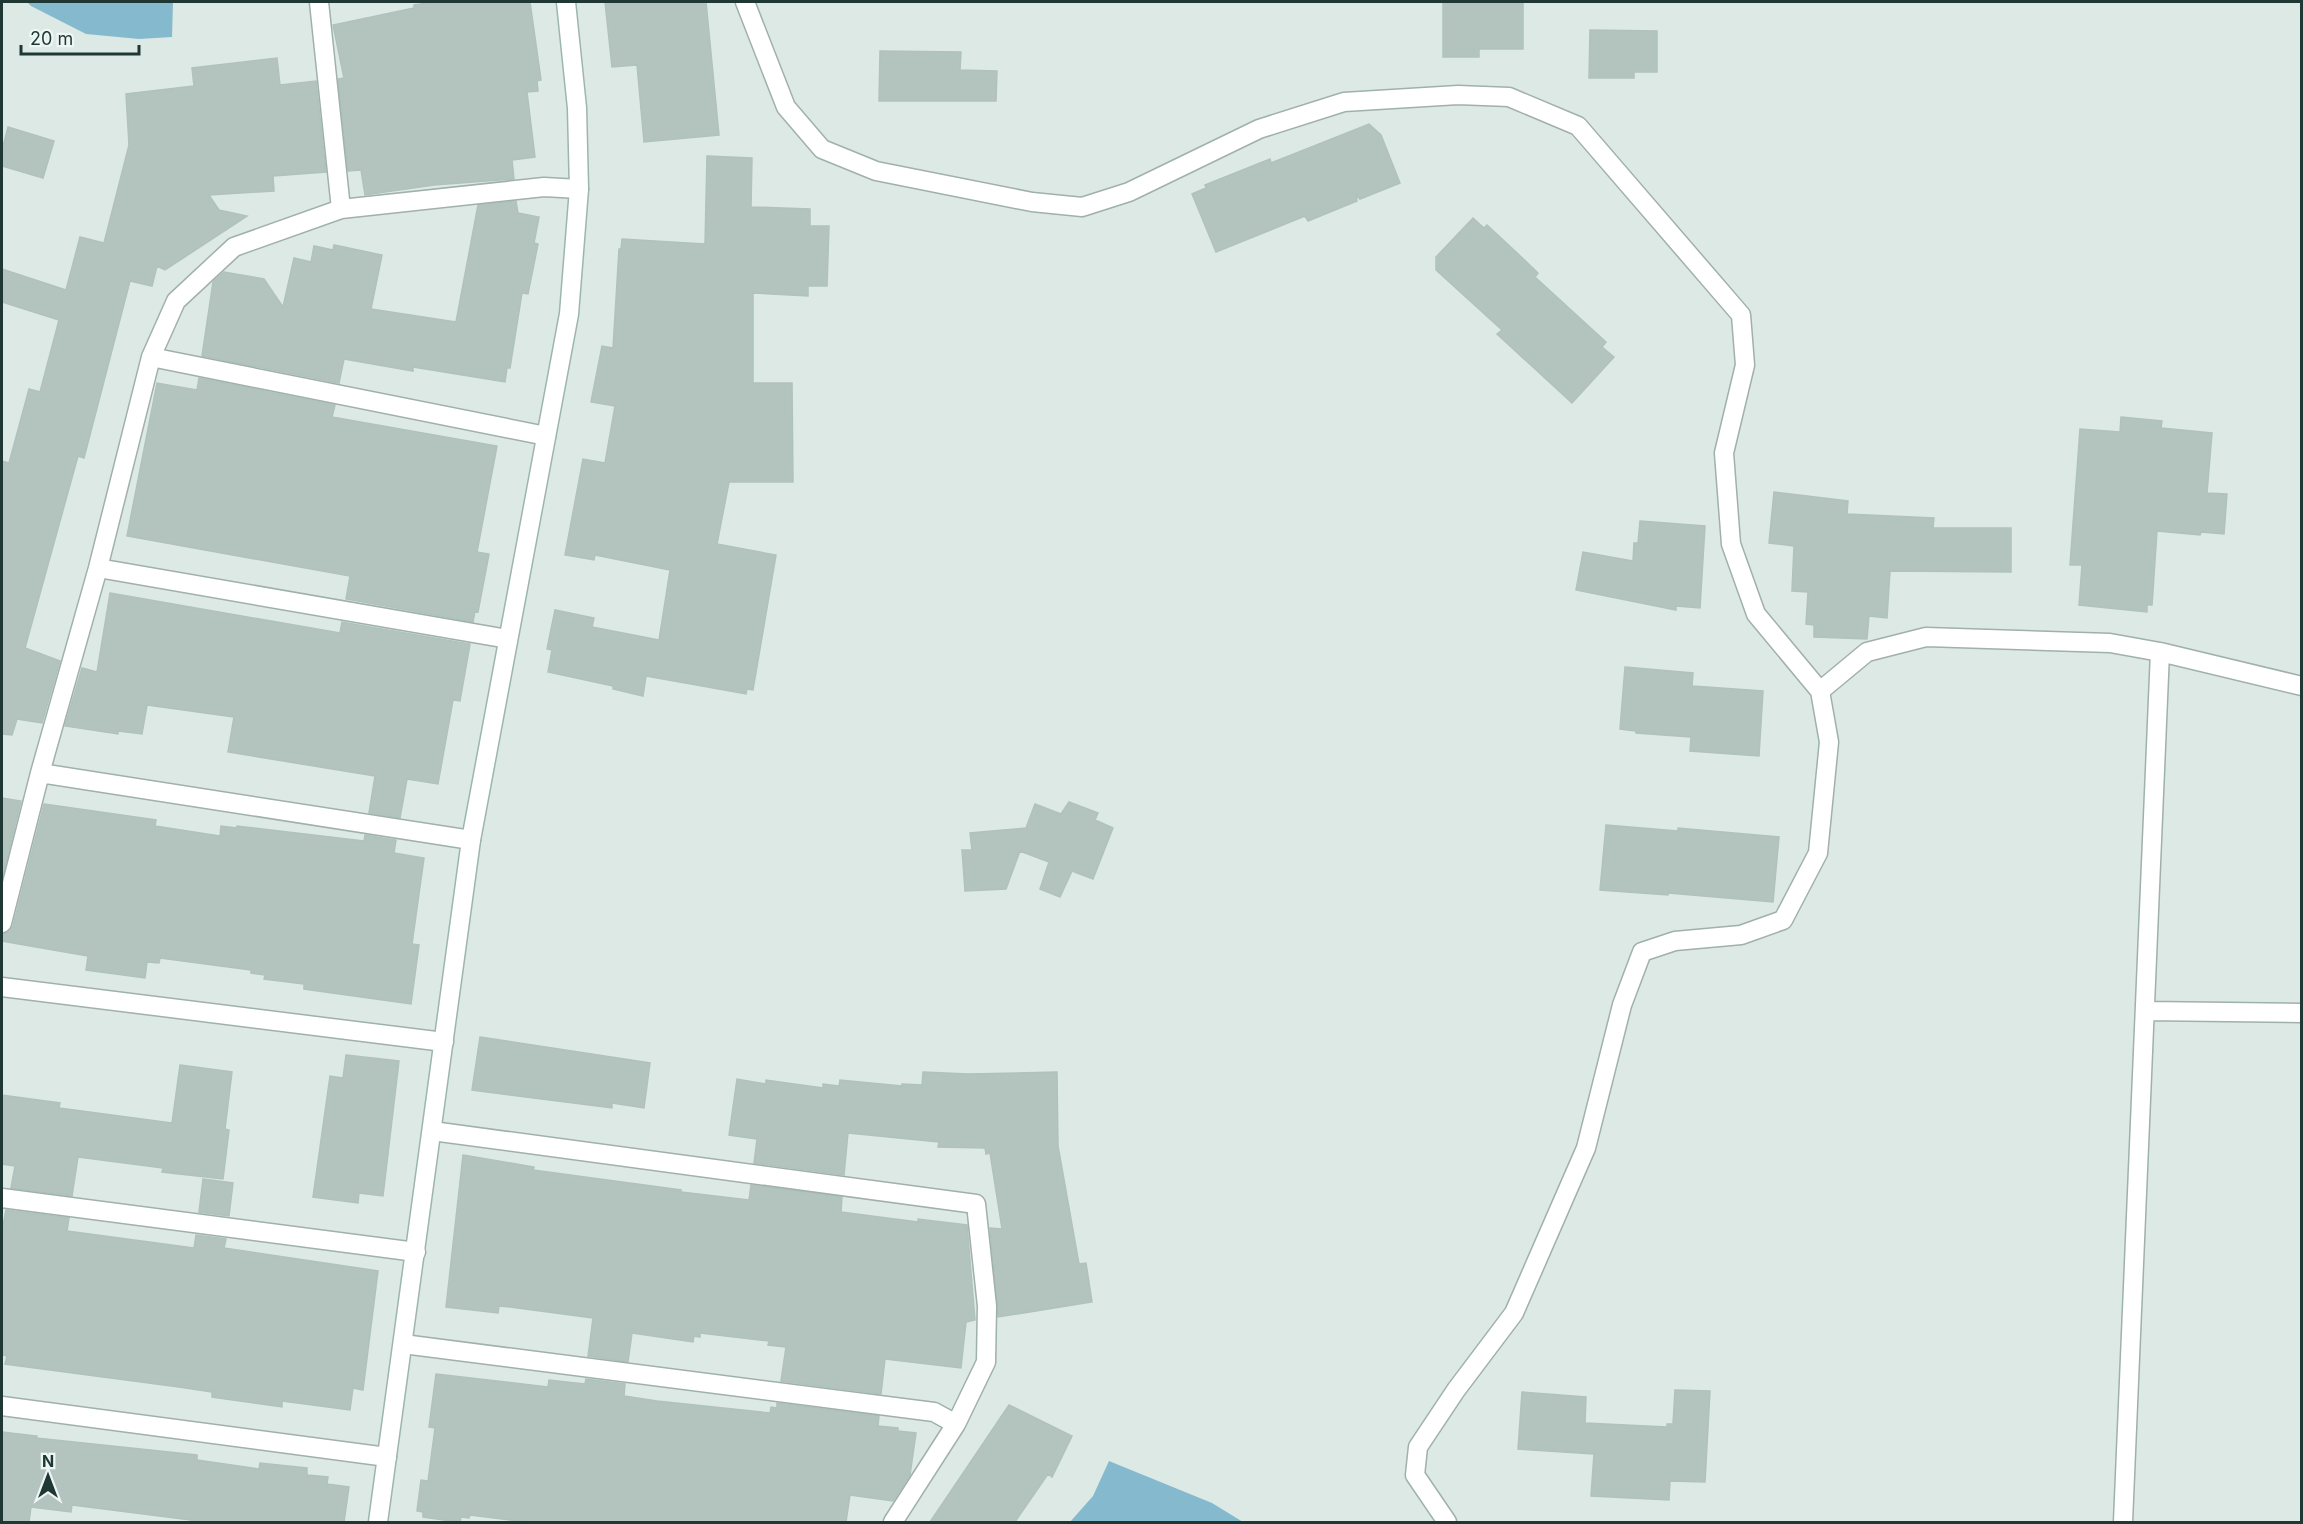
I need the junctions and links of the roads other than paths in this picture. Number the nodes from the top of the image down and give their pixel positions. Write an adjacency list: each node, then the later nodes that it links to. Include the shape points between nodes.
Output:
1 (319, 2): 5 (street)
2 (566, 2): 4 (street, via 577,108)
3 (745, 2): 12 (street, via 786,107 822,149 876,171 1032,202 1082,207 1129,192 1259,129 1344,102 1458,94 1509,96 1578,126 1741,315 1746,365 1724,453 1731,544 1756,614)
4 (579, 189): 5 (street, via 544,187); 7 (street, via 569,314)
5 (341, 209): 6 (street, via 234,248 176,301)
6 (152, 357): 7 (street); 8 (street)
7 (546, 436): 9 (street)
8 (98, 568): 9 (street); 13 (street)
9 (508, 639): 14 (street)
10 (2160, 652): 11 (street); 12 (street, via 2110,643 1926,637 1867,652); 17 (street)
11 (2301, 686)
12 (1820, 691): 29 (street, via 1829,742 1818,853 1783,920 1741,935 1675,941 1642,952 1622,1005 1586,1148 1514,1313 1418,1447 1415,1475)
13 (40, 772): 14 (street); 15 (street)
14 (471, 840): 19 (street)
15 (2, 923)
16 (2, 987): 19 (street)
17 (2146, 1011): 18 (street); 30 (street)
18 (2301, 1013)
19 (444, 1042): 20 (street)
20 (432, 1131): 22 (street); 25 (street, via 976,1204 987,1306 986,1362)
21 (2, 1198): 22 (street)
22 (416, 1252): 23 (street)
23 (403, 1344): 25 (street, via 934,1412); 26 (street)
24 (2, 1406): 26 (street)
25 (956, 1424): 28 (street)
26 (387, 1457): 27 (street)
27 (378, 1522)
28 (893, 1522)
29 (1447, 1522)
30 (2123, 1522)

